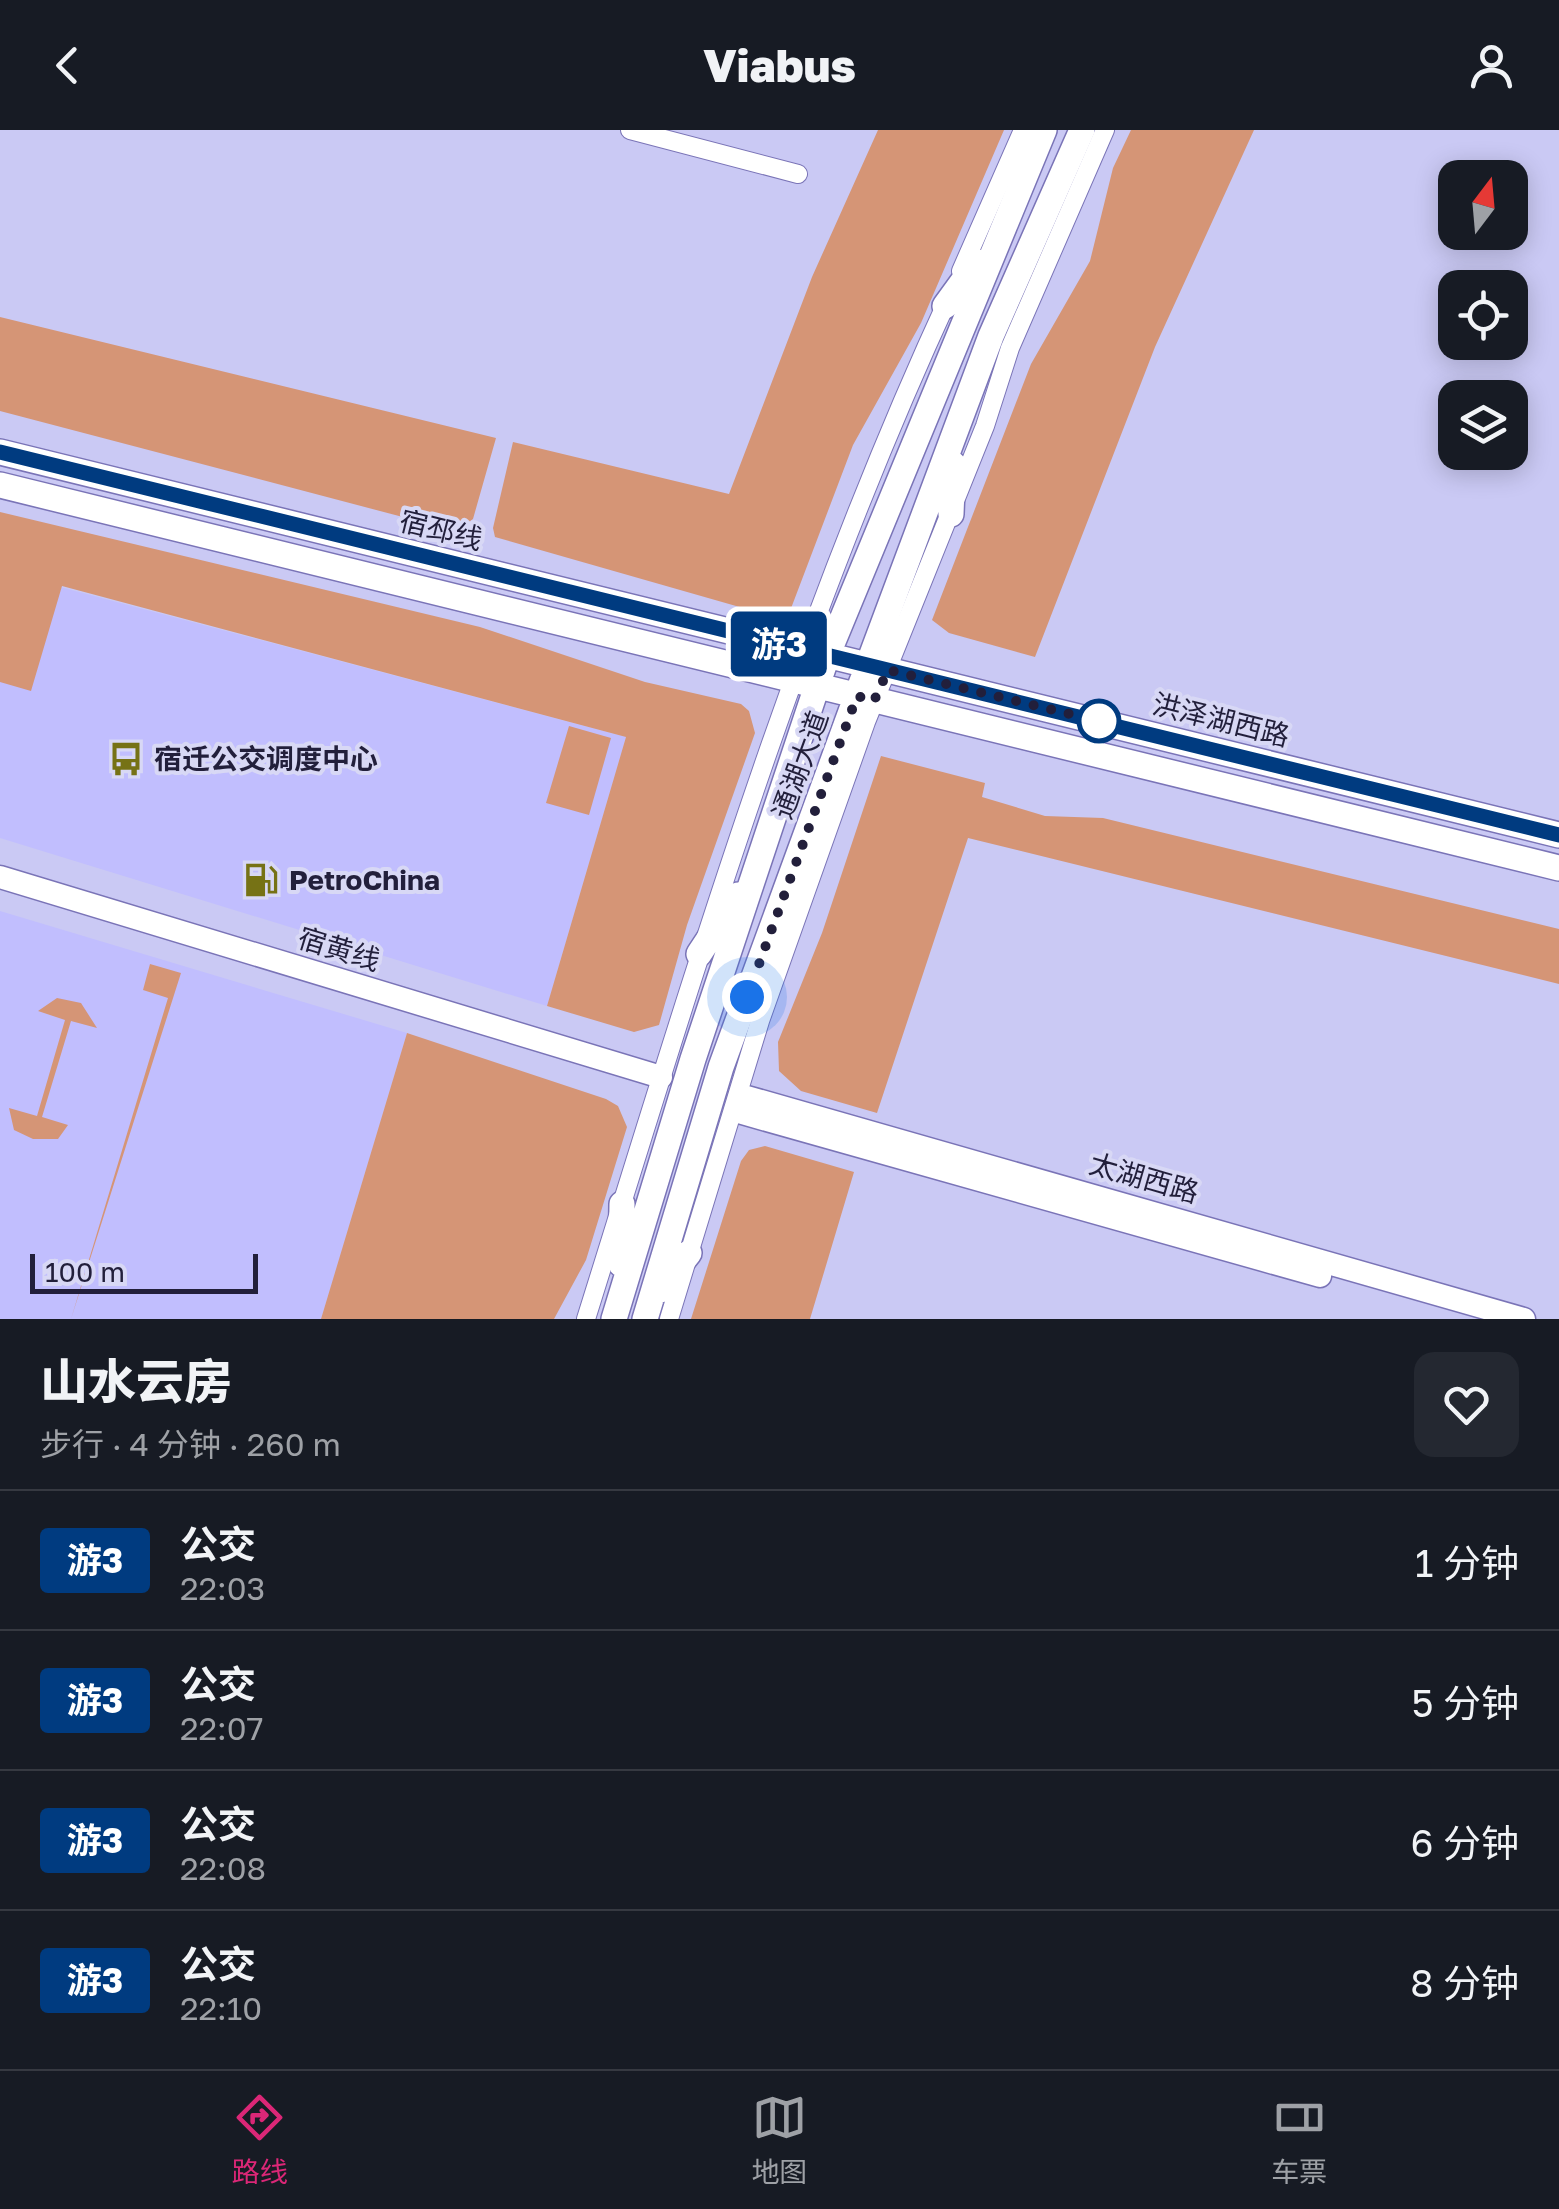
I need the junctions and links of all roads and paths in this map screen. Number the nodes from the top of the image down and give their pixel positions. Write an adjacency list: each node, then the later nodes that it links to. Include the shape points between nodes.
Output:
1 (630, 130): 6 (street)
2 (1024, 130): 8 (street)
3 (1044, 130): 7 (main road, 通湖大道)
4 (1082, 130): 9 (main road, 通湖大道, via 991,336)
5 (1105, 130): 12 (street, via 1010,348)
6 (798, 174)
7 (1004, 226): 8 (main road); 13 (main road, 通湖大道)
8 (945, 306): 13 (street, via 846,538)
9 (954, 440): 12 (main road); 14 (main road, 通湖大道)
10 (0, 452): 13 (main road, 宿邳线)
11 (0, 485): 15 (main road)
12 (950, 514): 14 (street)
13 (816, 653): 14 (main road, 宿邳线); 15 (main road, 通湖大道)
14 (878, 668): 16 (main road, 通湖大道); 17 (main road, 洪泽湖西路)
15 (805, 684): 16 (main road); 18 (main road, 通湖大道); 21 (street)
16 (866, 699): 19 (main road); 24 (street); 26 (main road, 通湖大道, via 721,1067)
17 (1559, 835)
18 (758, 866): 21 (main road); 22 (main road, 通湖大道)
19 (1559, 868)
20 (0, 876): 22 (street, 宿黄线)
21 (699, 954): 22 (street)
22 (673, 1081): 23 (street); 25 (main road, 通湖大道)
23 (622, 1204): 25 (main road); 27 (street)
24 (689, 1252): 26 (main road)
25 (618, 1307)
26 (655, 1313)
27 (586, 1319)
28 (1471, 1319): 29 (street, 太湖西路, via 744,1105)
29 (1524, 1319)

